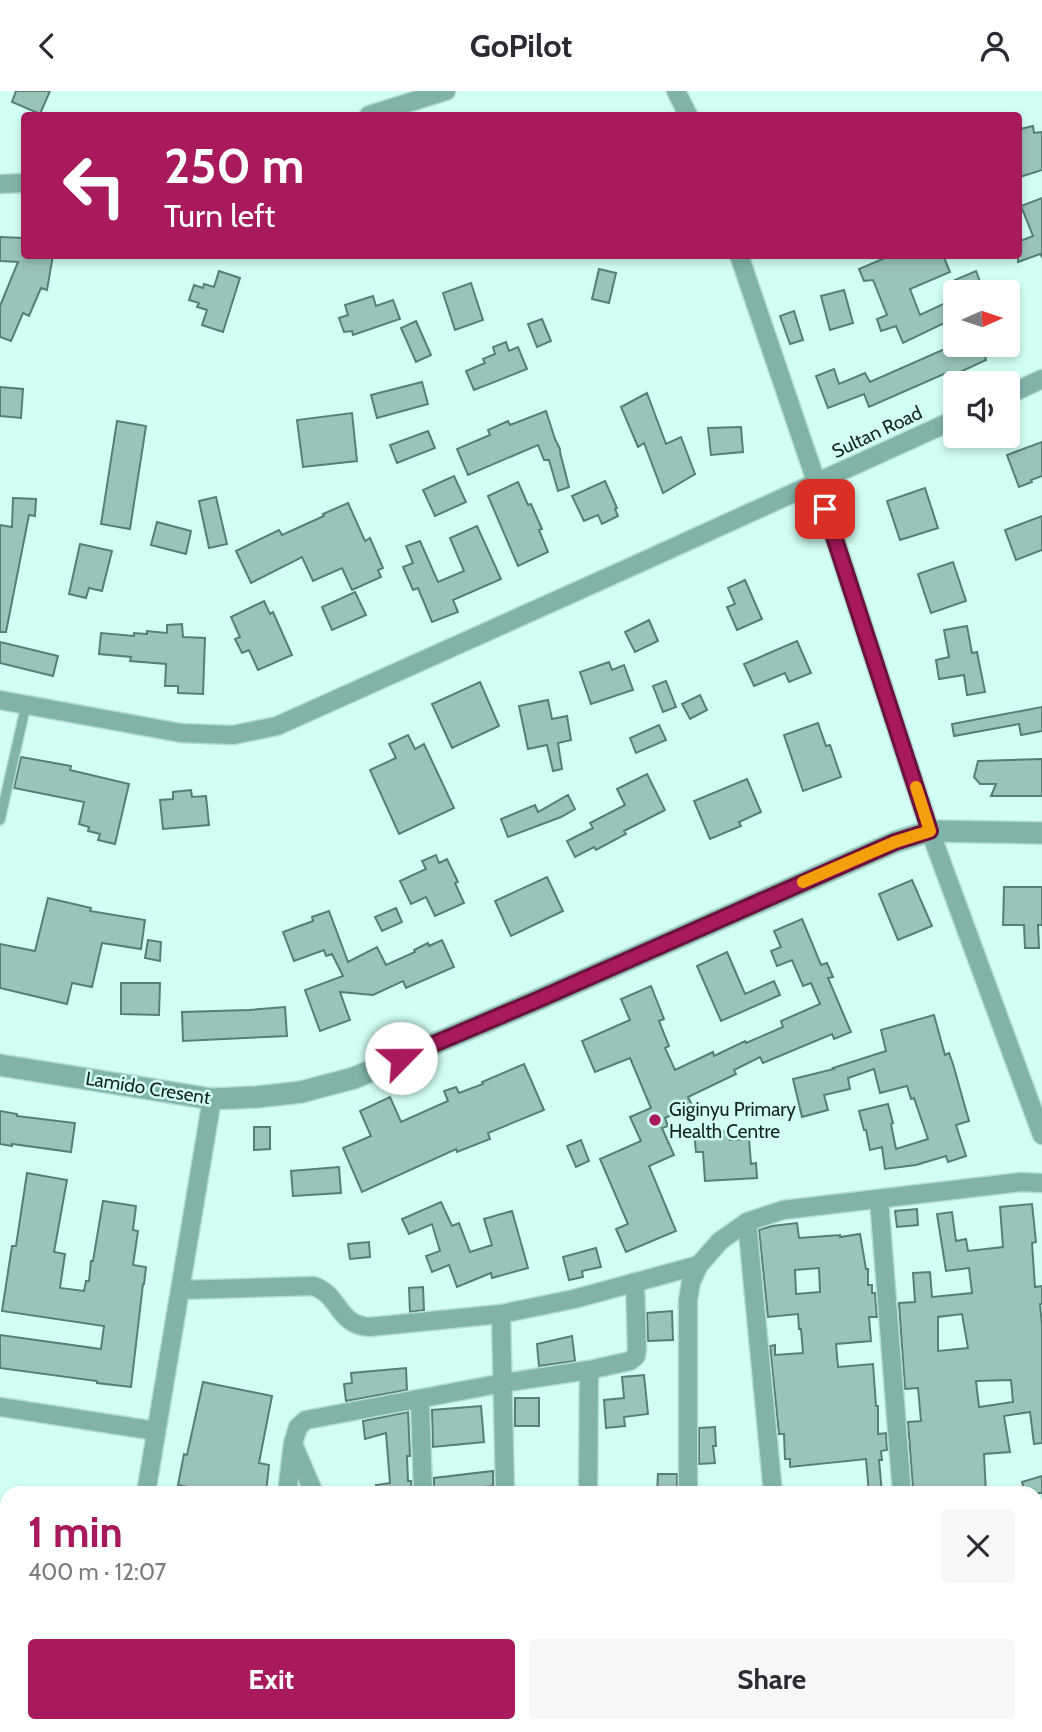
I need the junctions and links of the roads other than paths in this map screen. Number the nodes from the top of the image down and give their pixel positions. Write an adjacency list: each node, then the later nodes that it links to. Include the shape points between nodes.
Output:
1 (446, 91): 3 (street)
2 (676, 91): 4 (street)
3 (379, 112)
4 (686, 112)
5 (21, 183): 6 (street)
6 (0, 184)
7 (740, 259): 11 (street)
8 (1042, 379): 9 (street)
9 (1020, 389)
10 (943, 425): 11 (street, Sultan Road)
11 (817, 484): 13 (street, Sultan Road, via 277,726 233,734 181,733); 15 (street)
12 (0, 700): 13 (street, Sultan Road)
13 (26, 705): 14 (lane)
14 (0, 820)
15 (930, 831): 16 (street, Lamido Cresent); 18 (street, Lamido Cresent, via 895,842 354,1078 300,1093); 19 (street)
16 (1042, 833)
17 (0, 1065): 18 (street, Lamido Cresent)
18 (212, 1099): 25 (street)
19 (1042, 1135)
20 (1042, 1183): 21 (street)
21 (879, 1199): 22 (street, via 783,1210); 41 (street)
22 (747, 1222): 23 (street, via 720,1241); 40 (street)
23 (699, 1265): 24 (street); 39 (street, via 688,1300)
24 (635, 1282): 26 (street); 27 (street, via 636,1356)
25 (180, 1290): 26 (street, via 313,1286 325,1291 358,1327); 31 (street)
26 (501, 1314): 28 (street)
27 (589, 1370): 28 (street); 38 (street)
28 (503, 1383): 29 (street); 37 (street)
29 (420, 1399): 32 (street, via 306,1420 298,1427); 36 (street)
30 (0, 1407): 31 (street)
31 (156, 1431): 33 (street)
32 (293, 1443): 34 (street); 35 (street)
33 (147, 1486)
34 (288, 1486)
35 (311, 1486)
36 (423, 1486)
37 (505, 1486)
38 (588, 1486)
39 (688, 1486)
40 (772, 1486)
41 (901, 1486)

